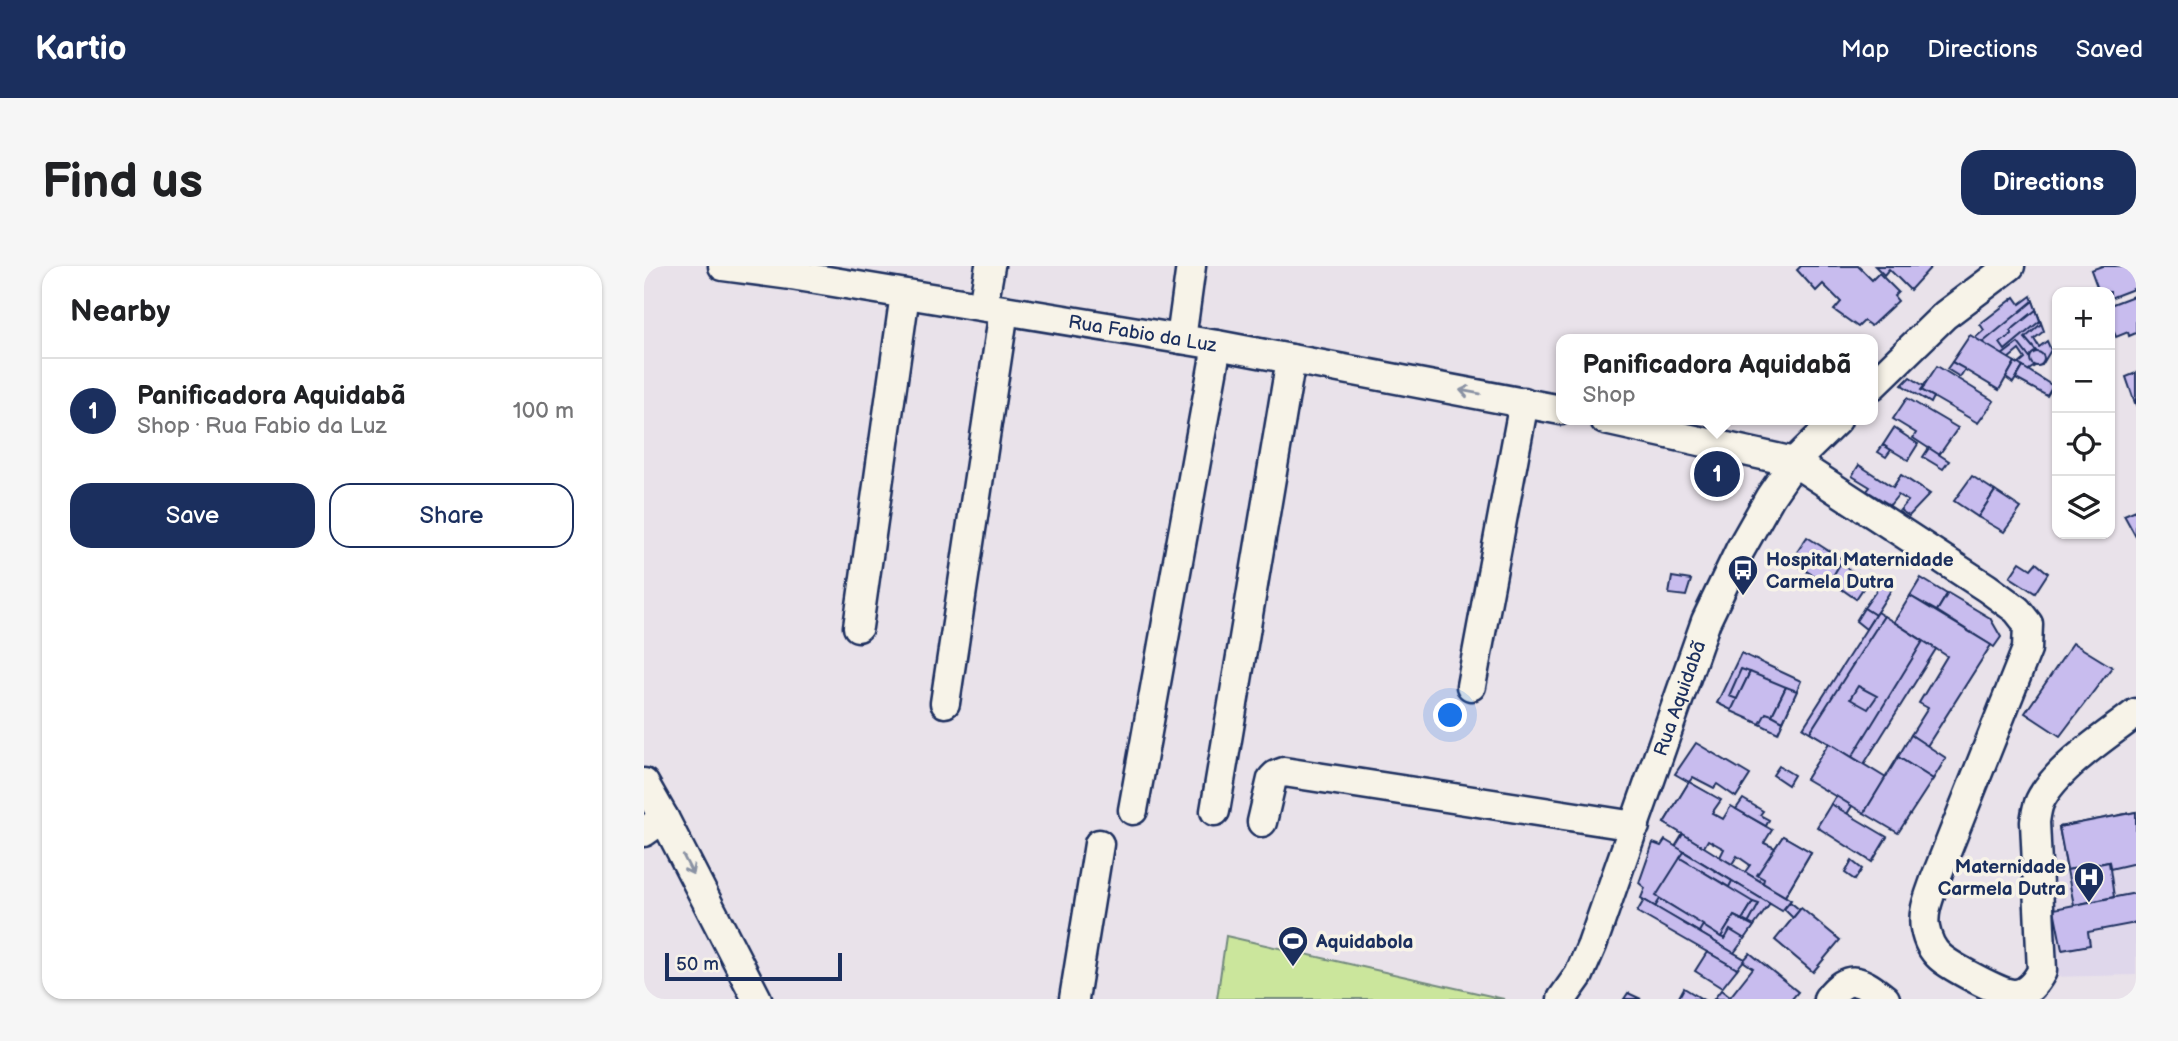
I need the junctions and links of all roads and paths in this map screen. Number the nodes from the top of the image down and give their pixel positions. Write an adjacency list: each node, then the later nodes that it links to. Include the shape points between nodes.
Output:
1 (723, 266): 5 (street, Rua Fabio da Luz)
2 (990, 266): 7 (street)
3 (1191, 266): 8 (street)
4 (1996, 270): 11 (street)
5 (792, 271): 6 (street, Rua Fabio da Luz)
6 (905, 293): 7 (street, Rua Fabio da Luz); 17 (street)
7 (993, 308): 8 (street, Rua Fabio da Luz); 19 (street)
8 (1181, 339): 9 (street, Rua Fabio da Luz)
9 (1217, 345): 10 (street, Rua Fabio da Luz); 22 (street)
10 (1291, 359): 12 (street, Rua Fabio da Luz, one-way to 10); 23 (street)
11 (1878, 380)
12 (1524, 402): 13 (street, Rua Fabio da Luz); 18 (street)
13 (1556, 409)
14 (1628, 425): 16 (street)
15 (1832, 425): 16 (street, Rua Aquidabã)
16 (1794, 461): 20 (street, via 1987,588 2028,624 2026,649 1926,908 1930,944 1951,965 2014,994 2028,990 2036,981 2042,971 2035,822 2039,802 2067,767); 26 (street, Rua Aquidabã, via 1740,550 1706,621)
17 (858, 627)
18 (1471, 686)
19 (945, 703)
20 (2136, 713)
21 (644, 783): 25 (street)
22 (1133, 810)
23 (1215, 811)
24 (1262, 822): 26 (street, via 1272,779 1284,772)
25 (654, 825): 28 (street, one-way to 28)
26 (1635, 826): 30 (street, Rua Aquidabã, via 1592,946)
27 (1100, 844): 29 (street)
28 (757, 999)
29 (1074, 999)
30 (1562, 999)
31 (1828, 999): 32 (street, via 1842,984 1852,981)
32 (1885, 999)

